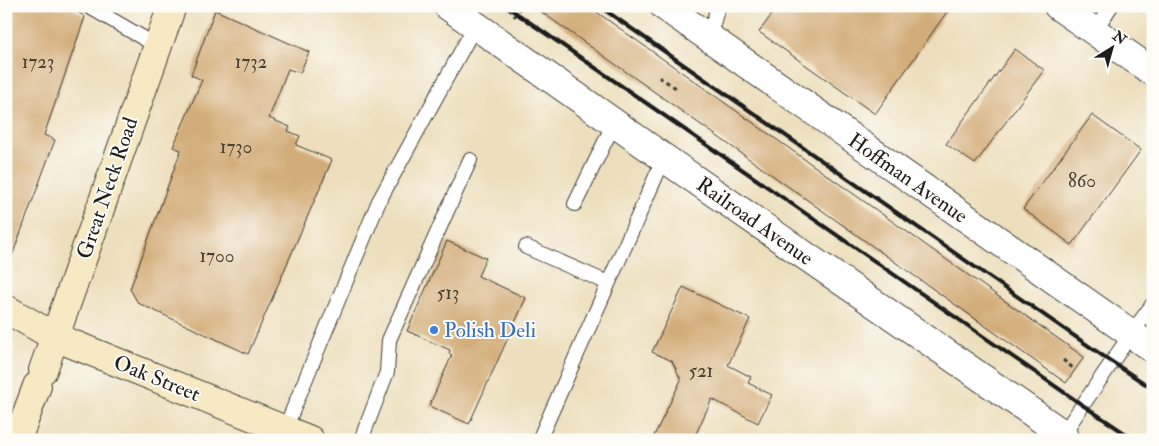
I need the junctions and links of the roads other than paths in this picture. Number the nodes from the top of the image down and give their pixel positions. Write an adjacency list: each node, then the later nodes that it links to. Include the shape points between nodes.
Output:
1 (88, 6): 11 (lane)
2 (172, 6): 11 (main road, Great Neck Road)
3 (448, 6): 8 (street, Railroad Avenue)
4 (664, 6): 10 (street, Hoffman Avenue)
5 (718, 6): 10 (lane)
6 (1058, 6): 9 (street)
7 (1112, 6): 9 (lane)
8 (476, 26): 13 (street, Railroad Avenue); 24 (lane, via 379,201)
9 (1094, 32): 12 (street)
10 (709, 38): 21 (street, Hoffman Avenue)
11 (158, 46): 22 (main road, Great Neck Road)
12 (1153, 72)
13 (614, 123): 14 (street, Railroad Avenue); 16 (lane)
14 (664, 158): 18 (lane); 25 (street, Railroad Avenue)
15 (470, 160): 28 (lane, via 389,340 387,372)
16 (575, 204)
17 (526, 247): 18 (lane)
18 (608, 283): 29 (lane)
19 (1153, 304): 21 (lane)
20 (6, 309): 22 (main road, Oak Street)
21 (1130, 334): 23 (street, Hoffman Avenue); 25 (lane)
22 (55, 337): 24 (main road, Oak Street); 26 (main road, Great Neck Road)
23 (1153, 349)
24 (283, 434): 27 (main road, Oak Street)
25 (1063, 434)
26 (17, 440)
27 (310, 440)
28 (361, 440)
29 (539, 440)

